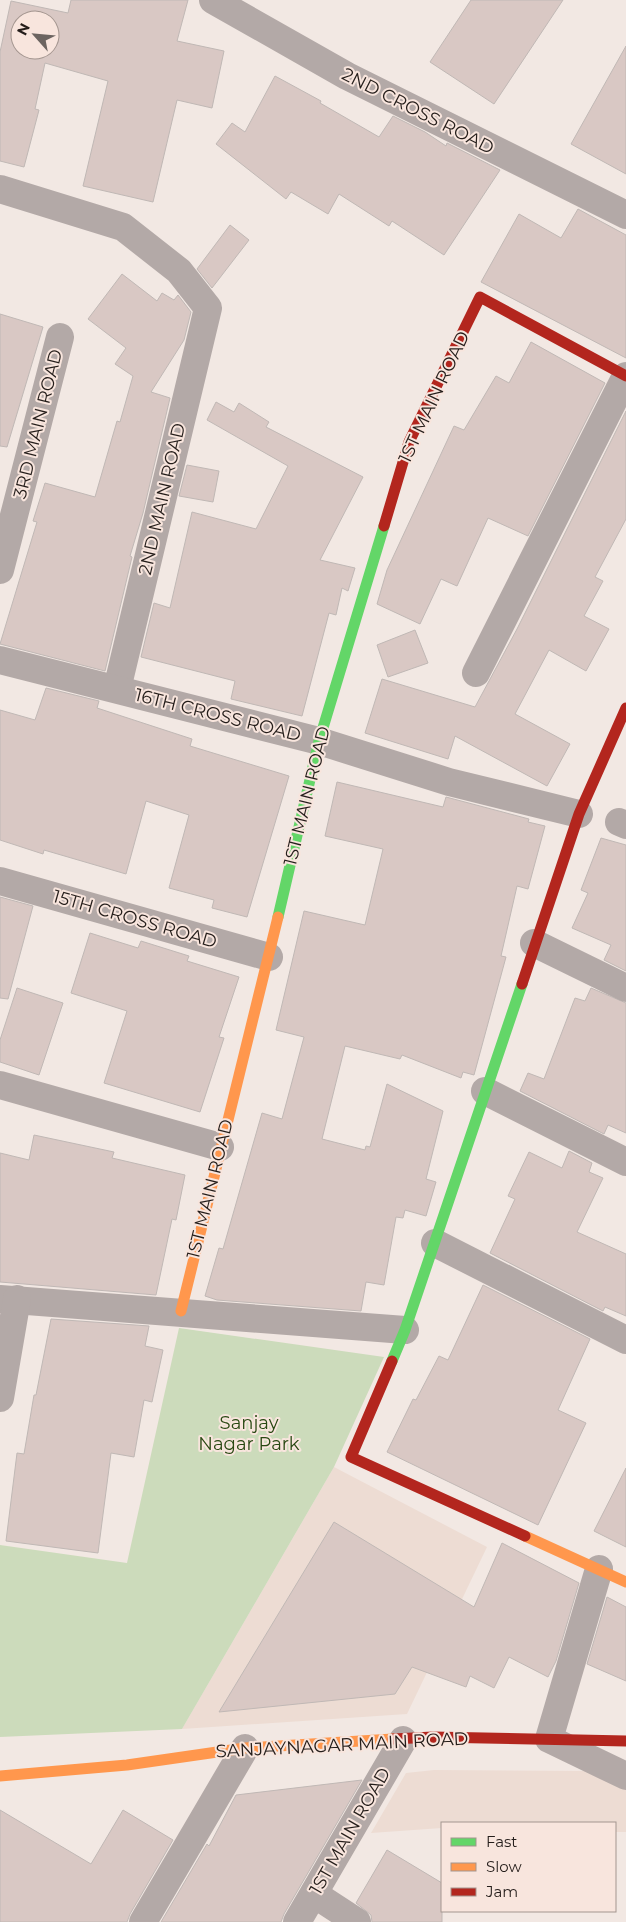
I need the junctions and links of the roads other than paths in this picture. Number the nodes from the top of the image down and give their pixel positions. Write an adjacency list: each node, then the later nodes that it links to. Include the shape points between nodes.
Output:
1 (213, 0): 3 (street, 2ND CROSS ROAD, via 347,76)
2 (0, 189): 9 (street, 2ND MAIN ROAD, via 122,228 179,271 208,308)
3 (626, 215)
4 (60, 337): 6 (street, 3RD MAIN ROAD)
5 (626, 376): 8 (street); 11 (street, 1ST MAIN ROAD, via 480,297 409,442)
6 (0, 570)
7 (0, 660): 9 (street, 16TH CROSS ROAD)
8 (476, 673)
9 (116, 689): 11 (street, 16TH CROSS ROAD)
10 (626, 708): 12 (street)
11 (319, 741): 12 (street, 16TH CROSS ROAD, via 449,782); 15 (street, 1ST MAIN ROAD)
12 (578, 814): 14 (street)
13 (0, 881): 15 (street, 15TH CROSS ROAD)
14 (534, 943): 16 (street); 18 (street)
15 (269, 956): 19 (street, 1ST MAIN ROAD)
16 (626, 988)
17 (0, 1085): 19 (street)
18 (484, 1091): 20 (street); 21 (street)
19 (220, 1147): 23 (street, 1ST MAIN ROAD)
20 (626, 1162)
21 (435, 1243): 24 (street); 25 (street)
22 (9, 1299): 23 (street); 26 (street)
23 (181, 1311): 24 (street)
24 (404, 1330): 27 (street, via 351,1457)
25 (626, 1340)
26 (0, 1398)
27 (599, 1569): 28 (street); 29 (street)
28 (626, 1582)
29 (549, 1739): 30 (street, SANJAYNAGAR MAIN ROAD, via 433,1737); 31 (street, SANJAYNAGAR MAIN ROAD); 33 (street)
30 (403, 1740): 32 (street, SANJAYNAGAR MAIN ROAD); 35 (street, 1ST MAIN ROAD)
31 (626, 1741)
32 (245, 1748): 34 (street, SANJAYNAGAR MAIN ROAD); 36 (street)
33 (626, 1776)
34 (3, 1780)
35 (314, 1894): 37 (street, 1ST MAIN ROAD); 38 (street)
36 (143, 1922)
37 (298, 1922)
38 (357, 1922)

